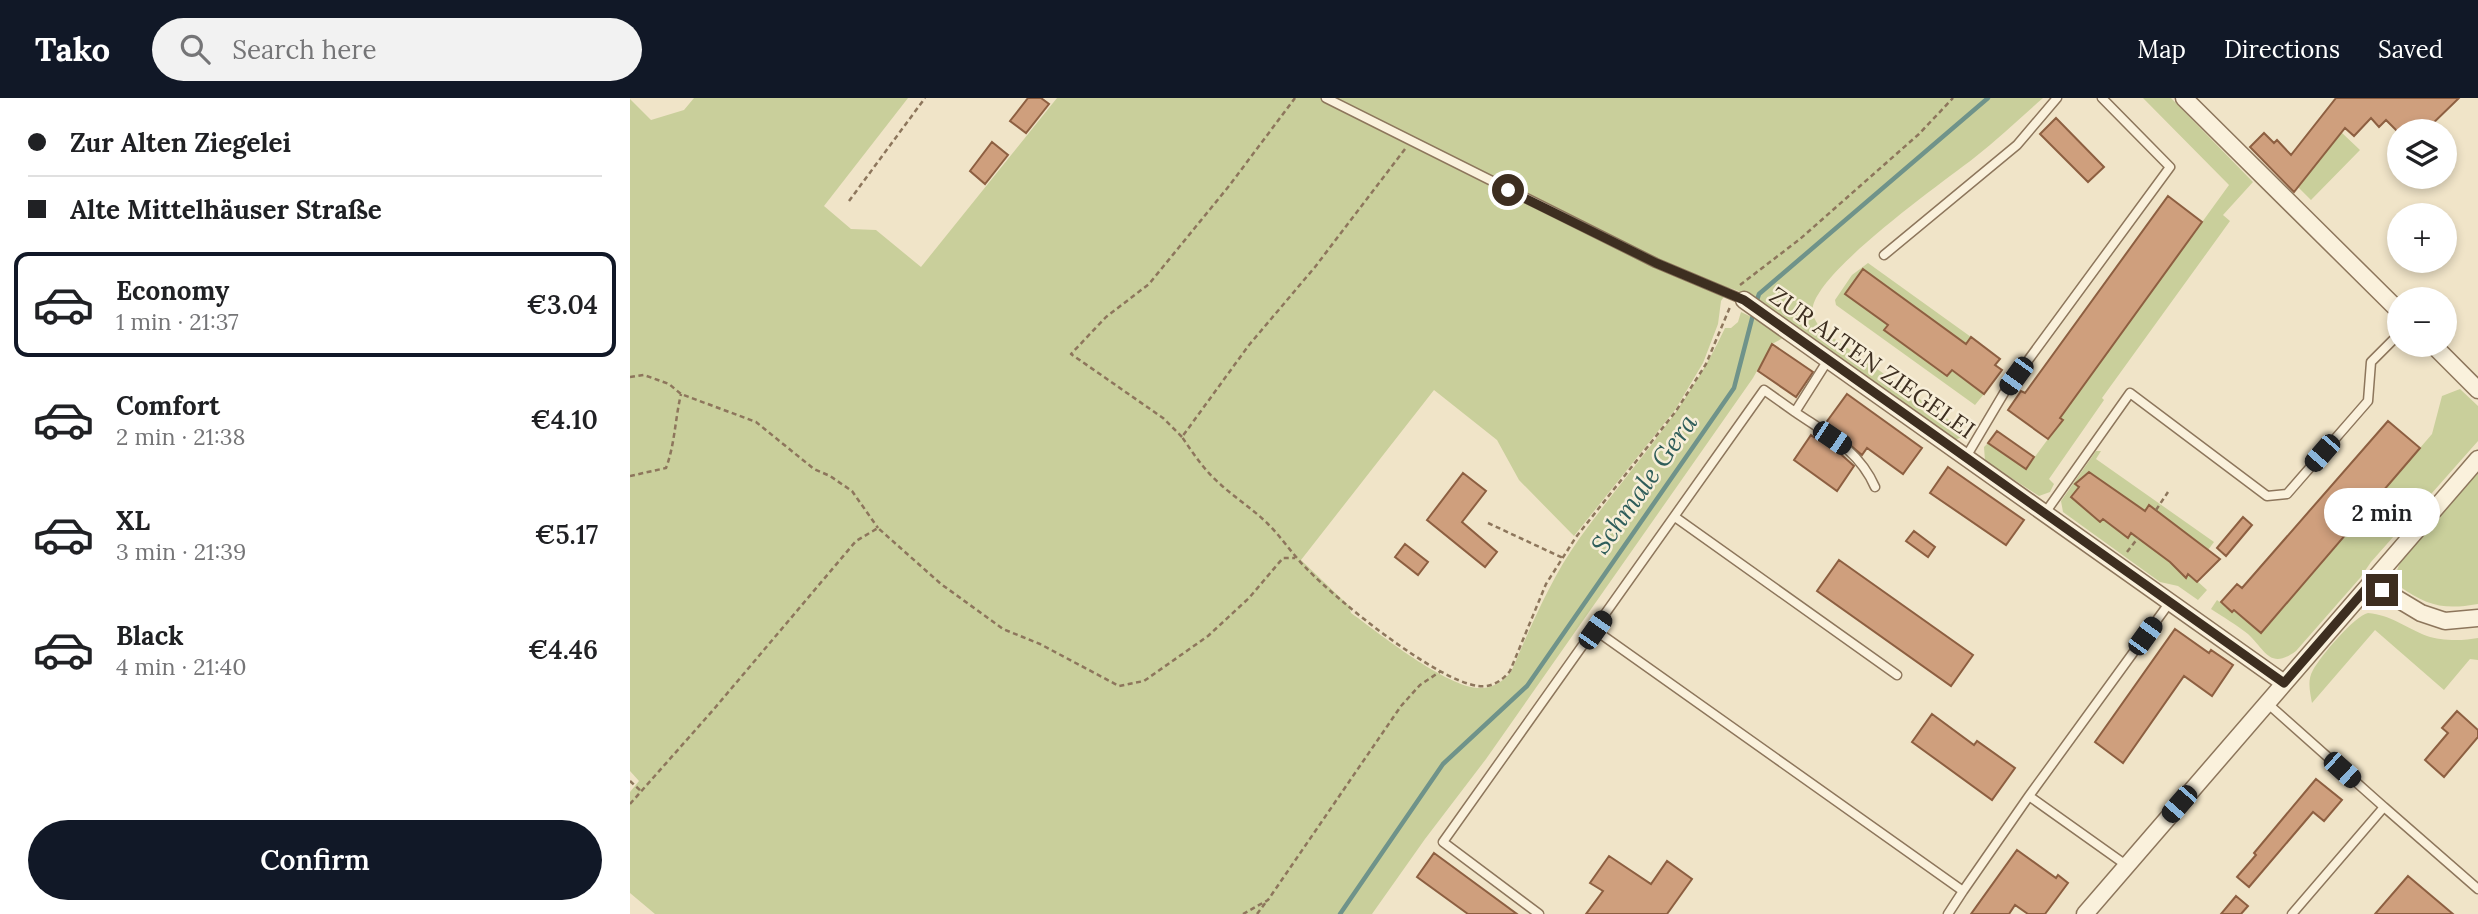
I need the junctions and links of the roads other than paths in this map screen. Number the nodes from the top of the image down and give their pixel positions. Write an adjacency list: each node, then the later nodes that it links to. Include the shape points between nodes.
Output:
1 (1326, 98): 6 (lane, ZUR ALTEN ZIEGELEI, via 1656,263)
2 (2057, 98): 5 (lane, via 2017,145)
3 (2102, 98): 13 (lane, via 2170,167 2004,393)
4 (2184, 98): 7 (street)
5 (1884, 255)
6 (1739, 298): 10 (street, ZUR ALTEN ZIEGELEI)
7 (2387, 299)
8 (2387, 346): 16 (lane, via 2371,362 2368,401 2287,494 2267,496 2130,393)
9 (2445, 357): 11 (street)
10 (1829, 360): 12 (lane); 13 (street, ZUR ALTEN ZIEGELEI)
11 (2478, 390)
12 (1795, 412): 15 (lane, via 1851,450); 17 (lane, via 1764,390)
13 (1966, 457): 16 (street, ZUR ALTEN ZIEGELEI)
14 (2478, 459): 18 (street)
15 (1875, 487)
16 (2045, 513): 19 (street, ZUR ALTEN ZIEGELEI)
17 (1675, 517): 21 (lane); 22 (lane)
18 (2371, 583): 20 (street, via 2421,613 2445,621); 23 (street)
19 (2170, 602): 23 (street, ZUR ALTEN ZIEGELEI); 25 (lane)
20 (2478, 618)
21 (1595, 630): 29 (lane); 30 (lane, via 1443,842)
22 (1897, 674)
23 (2284, 683): 24 (street)
24 (2267, 703): 26 (lane); 27 (street)
25 (2029, 796): 27 (lane); 29 (lane)
26 (2384, 807): 28 (lane); 33 (lane)
27 (2126, 865): 32 (street)
28 (2478, 889)
29 (1963, 891): 31 (lane)
30 (1539, 914)
31 (1948, 914)
32 (2085, 914)
33 (2292, 914)

